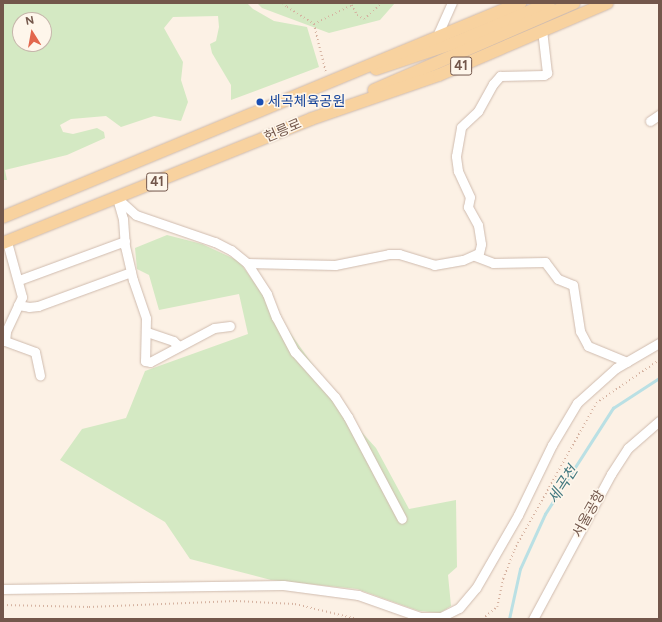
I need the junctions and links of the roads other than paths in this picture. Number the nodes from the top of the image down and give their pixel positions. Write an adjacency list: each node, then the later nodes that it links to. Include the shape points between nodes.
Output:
1 (452, 3): 7 (street)
2 (520, 3): 7 (main road, 헌릉로 / 41)
3 (549, 3): 8 (main road, via 454,43)
4 (574, 3): 10 (main road, via 460,51)
5 (607, 3): 6 (main road, 헌릉로 / 41)
6 (542, 30): 10 (main road, 헌릉로 / 41, via 439,75); 16 (street, via 547,73 500,76 478,111 461,127 456,156 460,180 470,197 468,207 478,225 479,253)
7 (438, 36): 8 (main road, 헌릉로 / 41)
8 (292, 98): 13 (main road, 헌릉로 / 41)
9 (659, 115): 11 (street)
10 (311, 119): 12 (main road, 헌릉로 / 41)
11 (650, 121)
12 (117, 198): 14 (street, via 123,219); 15 (main road, 헌릉로 / 41); 17 (street, via 136,215 215,242 231,250)
13 (3, 217)
14 (125, 241): 18 (street); 19 (street)
15 (5, 243): 19 (street)
16 (475, 256): 17 (street, via 448,264 434,264 389,254 335,265); 25 (street, via 493,263 545,262 558,279 573,286 580,331 588,346)
17 (247, 263): 28 (street, via 268,294 276,317 295,352 335,397 348,417)
18 (131, 272): 20 (street, via 38,306); 22 (street, via 146,318)
19 (19, 280): 20 (street, via 22,297)
20 (18, 305): 26 (street, via 6,332 5,341 35,352)
21 (230, 326): 24 (street, via 214,328)
22 (147, 332): 24 (street, via 173,340); 24 (street, via 145,361 150,362)
23 (659, 343): 25 (street)
24 (179, 346)
25 (627, 362): 29 (street, via 577,402 476,588 459,608 441,617 420,617 358,595 283,585)
26 (40, 375)
27 (659, 421): 30 (street, 서울공항, via 628,448 611,474)
28 (402, 519)
29 (3, 589)
30 (533, 619)

